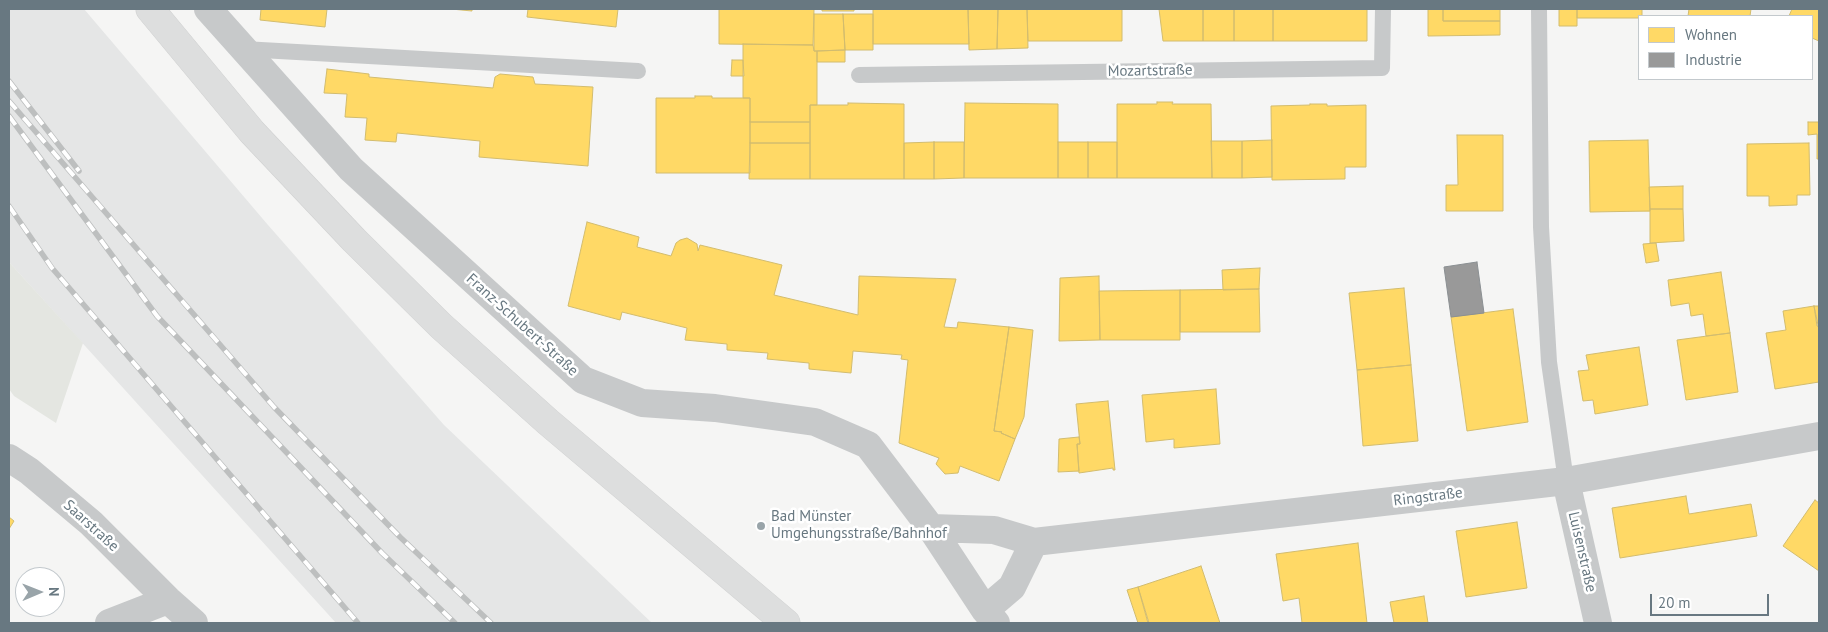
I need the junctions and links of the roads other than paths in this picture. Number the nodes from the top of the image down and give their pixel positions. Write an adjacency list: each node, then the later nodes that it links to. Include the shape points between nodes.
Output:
1 (150, 9): 17 (main road, via 252,132 441,326 548,422)
2 (208, 9): 5 (street, Franz-Schubert-Straße)
3 (1383, 9): 7 (lane, Mozartstraße, via 1382,68)
4 (1539, 9): 10 (lane, via 1541,227 1550,362)
5 (243, 49): 6 (lane); 11 (street, Franz-Schubert-Straße, via 351,168 583,380 642,403 715,408 815,422 868,445)
6 (638, 71)
7 (859, 75)
8 (1819, 436): 10 (street, Ringstraße)
9 (9, 458): 13 (street, Saarstraße, via 91,523)
10 (1566, 481): 12 (street, Ringstraße); 18 (street, Luisenstraße)
11 (931, 528): 12 (street, Ringstraße, via 994,530); 14 (street, Franz-Schubert-Straße)
12 (1034, 542): 14 (street, via 1012,587)
13 (168, 600): 15 (street); 16 (street, Saarstraße)
14 (990, 617)
15 (109, 623)
16 (194, 623)
17 (786, 623)
18 (1598, 623)

